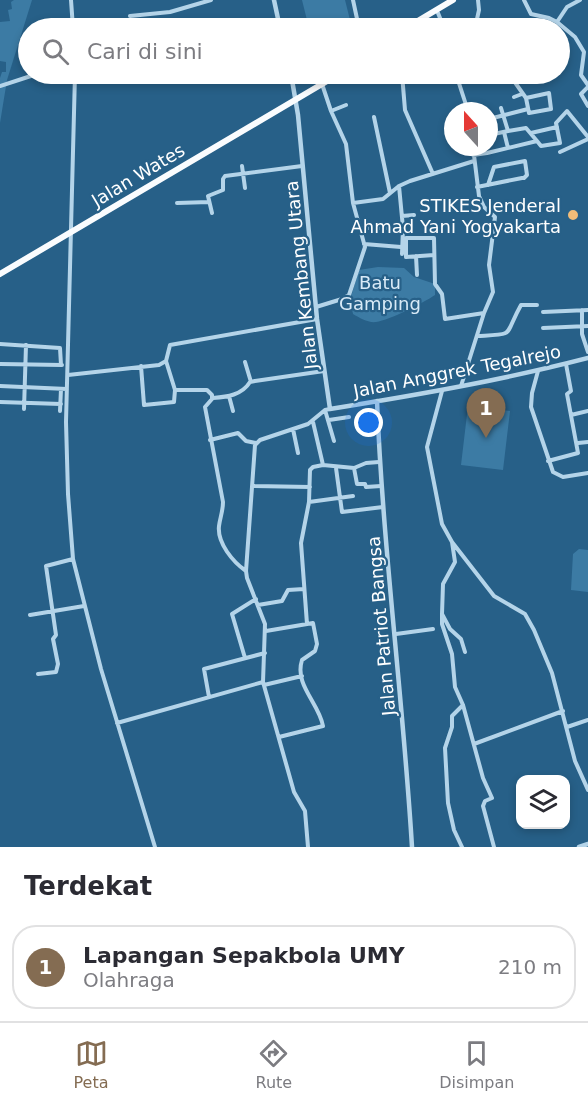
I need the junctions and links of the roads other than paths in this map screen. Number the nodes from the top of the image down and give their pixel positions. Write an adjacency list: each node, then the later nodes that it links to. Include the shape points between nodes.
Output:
1 (71, 0): 12 (street)
2 (211, 0): 11 (street, via 170,12)
3 (274, 0): 13 (street)
4 (353, 0): 14 (street)
5 (453, 0): 15 (highway)
6 (460, 0): 10 (highway)
7 (478, 0): 18 (street)
8 (524, 0): 19 (street, via 529,12)
9 (580, 0): 20 (street, via 567,7)
10 (438, 13): 16 (highway); 17 (street)
11 (130, 16)
12 (72, 18)
13 (278, 18)
14 (357, 18)
15 (423, 18)
16 (430, 18)
17 (440, 18)
18 (477, 18)
19 (548, 18)
20 (560, 18)
21 (570, 33): 31 (street, via 582,47 585,56 581,75)
22 (18, 80): 30 (street)
23 (75, 84): 75 (street)
24 (292, 84): 35 (street, Jalan Kembang Utara)
25 (317, 84): 35 (highway, Jalan Wates)
26 (322, 84): 35 (highway, Jalan Wates); 42 (street)
27 (402, 84): 61 (street, via 405,110)
28 (459, 84): 36 (street)
29 (516, 84): 32 (street)
30 (0, 86)
31 (588, 86): 38 (street, via 581,94)
32 (522, 94): 33 (street); 34 (street)
33 (514, 97)
34 (526, 98): 41 (street); 41 (street, via 550,95 551,109 530,114)
35 (294, 99): 59 (street, Jalan Kembang Utara); 75 (highway, Jalan Wates)
36 (465, 102)
37 (346, 105): 42 (street)
38 (588, 106)
39 (564, 107): 43 (street)
40 (501, 108): 44 (street)
41 (528, 109): 44 (street)
42 (331, 111): 69 (street, via 346,144)
43 (567, 111): 47 (street, via 557,120); 51 (street)
44 (504, 116): 46 (street); 48 (street)
45 (375, 117): 66 (street)
46 (498, 117)
47 (557, 128): 50 (street); 52 (street, via 560,143 541,146)
48 (506, 131): 49 (street); 50 (street, via 524,128); 53 (street)
49 (498, 133)
50 (531, 133): 52 (street)
51 (588, 138): 55 (street)
52 (537, 141): 53 (street)
53 (508, 148): 54 (street)
54 (498, 150)
55 (560, 152)
56 (473, 156): 57 (street)
57 (474, 162): 61 (street); 64 (street)
58 (242, 166): 60 (street)
59 (302, 166): 60 (street); 84 (street, Jalan Kembang Utara)
60 (243, 173): 65 (street); 67 (street, via 224,177 224,189 209,195)
61 (434, 174): 63 (street)
62 (488, 185): 62 (street, via 494,167 525,160 524,178); 64 (street)
63 (399, 186): 66 (street); 72 (street)
64 (477, 187): 88 (street, via 484,207 495,218 489,265 493,292)
65 (245, 188)
66 (390, 193): 69 (street, via 383,199)
67 (209, 202): 68 (street); 70 (street)
68 (177, 203)
69 (353, 203): 73 (street)
70 (212, 213)
71 (414, 215): 72 (street)
72 (402, 216): 74 (street)
73 (359, 228): 74 (street); 76 (street)
74 (403, 228): 77 (street)
75 (72, 232): 81 (highway, Jalan Wates); 104 (street)
76 (364, 244): 77 (street); 84 (street, via 349,295)
77 (401, 247): 78 (street)
78 (402, 254)
79 (434, 255): 80 (street); 80 (street, via 434,238 406,238 406,257); 88 (street, via 435,284 442,294 445,319)
80 (416, 256): 82 (street)
81 (0, 274)
82 (417, 275)
83 (537, 305): 93 (street, via 520,305 508,333)
84 (316, 307): 89 (street, Jalan Kembang Utara)
85 (582, 310): 86 (street); 87 (street); 91 (street)
86 (588, 310)
87 (543, 312)
88 (484, 313): 93 (street)
89 (317, 319): 98 (street, via 170,345); 106 (street, Jalan Kembang Utara)
90 (588, 326): 91 (street)
91 (582, 327): 92 (street); 96 (street)
92 (543, 328)
93 (477, 336): 112 (street)
94 (0, 345): 95 (street)
95 (26, 345): 101 (street); 103 (street, via 60,348)
96 (588, 352)
97 (588, 358): 102 (street, Jalan Anggrek Tegalrejo)
98 (166, 361): 105 (street); 115 (street)
99 (245, 362): 109 (street)
100 (0, 364): 101 (street)
101 (24, 364): 103 (street); 111 (street)
102 (566, 364): 107 (street, Jalan Anggrek Tegalrejo); 128 (street)
103 (61, 365): 104 (street)
104 (68, 366): 108 (street)
105 (141, 366): 108 (street); 115 (street, via 144,405 174,402)
106 (324, 371): 109 (street); 124 (street, Jalan Kembang Utara)
107 (538, 371): 112 (street, Jalan Anggrek Tegalrejo); 139 (street, via 531,405)
108 (68, 375): 114 (street)
109 (251, 382): 117 (street)
110 (0, 386): 111 (street)
111 (24, 387): 113 (street); 121 (street)
112 (461, 387): 116 (street, Jalan Anggrek Tegalrejo)
113 (61, 389): 114 (street); 122 (street)
114 (68, 389): 153 (street, via 67,476)
115 (175, 390): 118 (street, via 209,390)
116 (442, 391): 119 (street, Jalan Anggrek Tegalrejo); 152 (street, via 427,447 442,523)
117 (229, 396): 118 (street); 126 (street)
118 (212, 399): 133 (street, via 205,407)
119 (377, 401): 124 (street, Jalan Anggrek Tegalrejo); 140 (street, Jalan Patriot Bangsa)
120 (0, 402): 121 (street)
121 (24, 403): 122 (street); 123 (street)
122 (61, 404): 125 (street)
123 (24, 409)
124 (328, 410): 130 (street); 131 (street)
125 (60, 411)
126 (233, 411)
127 (588, 411): 128 (street)
128 (571, 415): 137 (street)
129 (349, 417): 130 (street)
130 (329, 420): 134 (street)
131 (313, 422): 132 (street); 141 (street)
132 (293, 429): 136 (street); 138 (street)
133 (210, 440): 136 (street, via 238,433 246,441); 154 (street, via 222,502 221,537 228,553)
134 (334, 441)
135 (588, 442): 137 (street)
136 (256, 443): 145 (street)
137 (578, 443): 139 (street, via 578,453)
138 (298, 453)
139 (548, 461): 144 (street, via 553,472 563,477)
140 (379, 462): 143 (street); 146 (street, Jalan Patriot Bangsa)
141 (323, 465): 142 (street); 147 (street, via 311,469)
142 (336, 468): 143 (street); 149 (street)
143 (354, 468): 146 (street, via 357,484)
144 (588, 473)
145 (253, 486): 147 (street); 154 (street)
146 (381, 486): 151 (street, Jalan Patriot Bangsa)
147 (310, 488): 150 (street)
148 (353, 496): 149 (street)
149 (339, 498): 150 (street); 151 (street, via 342,512)
150 (309, 502): 155 (street, via 301,537)
151 (383, 507): 165 (street, Jalan Patriot Bangsa)
152 (452, 542): 160 (street, via 456,562 443,584); 174 (street, via 494,596 525,615 552,673)
153 (73, 559): 158 (street); 159 (street, via 46,566)
154 (246, 571): 156 (street)
155 (304, 589): 157 (street, via 287,591 282,601); 162 (street)
156 (256, 599): 157 (street); 168 (street, via 232,614)
157 (258, 605): 164 (street)
158 (84, 606): 159 (street); 176 (street)
159 (53, 611): 161 (street); 169 (street, via 58,664 56,672)
160 (442, 614): 166 (street, via 461,639); 173 (street, via 455,687)
161 (30, 615)
162 (308, 624): 164 (street); 170 (street, via 313,623 317,646 302,660)
163 (433, 629): 165 (street)
164 (266, 631): 167 (street)
165 (396, 634): 184 (street, Jalan Patriot Bangsa)
166 (465, 652)
167 (265, 653): 168 (street); 171 (street)
168 (245, 658): 172 (street, via 204,669)
169 (38, 674)
170 (302, 676): 171 (street); 178 (street, via 323,726)
171 (264, 684): 172 (street); 178 (street)
172 (209, 697): 176 (street)
173 (463, 703): 179 (street); 185 (street, via 452,716 445,748 448,803)
174 (563, 711): 177 (street); 179 (street)
175 (588, 720): 177 (street)
176 (117, 723): 182 (street)
177 (567, 726): 180 (street, via 575,761)
178 (279, 736): 183 (street, via 294,792 305,811)
179 (474, 744): 186 (street, via 492,798 483,806)
180 (588, 790)
181 (588, 844): 187 (street)
182 (155, 847)
183 (308, 847)
184 (412, 847)
185 (462, 847)
186 (494, 847)
187 (579, 847)

